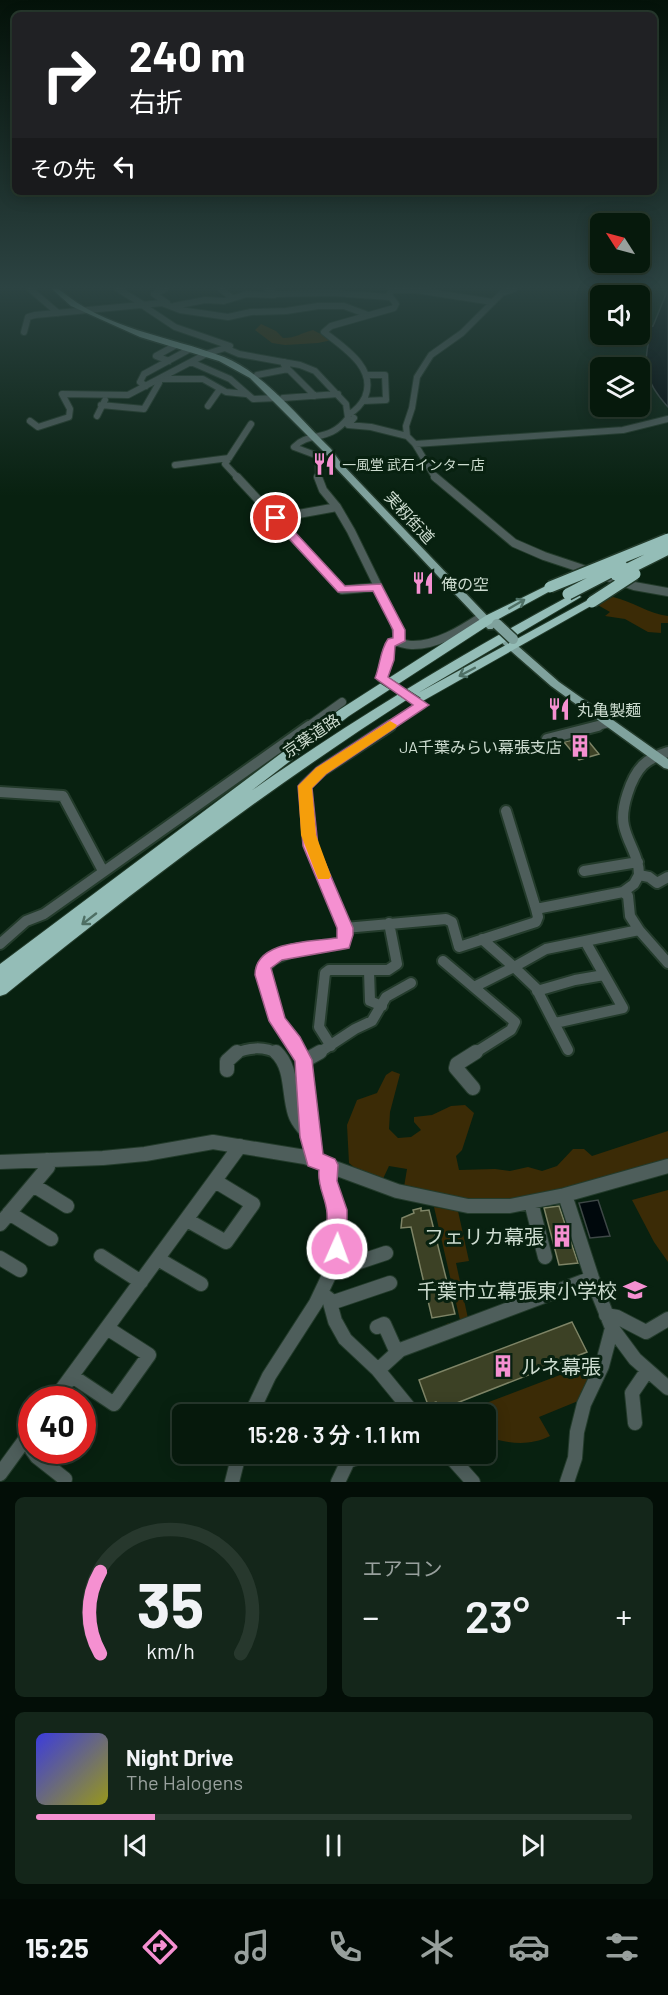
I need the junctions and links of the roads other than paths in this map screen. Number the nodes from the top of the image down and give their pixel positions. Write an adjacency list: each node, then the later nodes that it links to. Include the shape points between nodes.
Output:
1 (162, 358): 9 (street)
2 (174, 358): 9 (street)
3 (198, 358): 10 (street)
4 (220, 358): 13 (main road, 実籾街道)
5 (252, 358): 13 (street)
6 (264, 358): 11 (street)
7 (354, 358): 14 (street)
8 (429, 358): 33 (street, via 417,376)
9 (169, 361): 18 (street, via 140,378)
10 (191, 362): 12 (street); 17 (street)
11 (287, 366): 13 (street); 21 (street, via 315,370); 23 (street)
12 (206, 367): 15 (street); 16 (street)
13 (250, 371): 16 (street); 24 (main road, 実籾街道)
14 (367, 375): 25 (street); 25 (street, via 386,376 386,400)
15 (185, 379): 17 (street); 19 (street, via 206,380)
16 (230, 379): 20 (street)
17 (158, 380): 18 (street); 26 (street, via 144,409)
18 (146, 386): 22 (street, via 128,395)
19 (220, 389): 20 (street); 27 (street)
20 (246, 394): 24 (street, via 259,400)
21 (338, 394): 23 (street); 28 (street)
22 (108, 396): 26 (street); 31 (street, via 62,394 70,409 69,417 38,427)
23 (315, 396): 24 (street)
24 (280, 398): 34 (main road, 実籾街道)
25 (363, 401): 28 (street)
26 (102, 405): 29 (street)
27 (207, 406)
28 (352, 413): 33 (street, via 357,414 348,425); 34 (street, via 335,434)
29 (97, 416)
30 (668, 419): 35 (street, via 636,429)
31 (30, 422)
32 (251, 424): 36 (street)
33 (407, 436): 35 (street)
34 (318, 438): 38 (street, via 298,442 294,447 318,455 316,477); 46 (main road, 実籾街道)
35 (415, 444): 44 (street, via 438,482 514,543 634,586)
36 (229, 458): 37 (street); 39 (street, via 225,464)
37 (175, 465)
38 (337, 507): 39 (street); 43 (street)
39 (276, 518): 43 (street, via 342,590)
40 (668, 541): 45 (highway, 京葉道路, bridge); 46 (highway, one-way to 40, bridge, via 550,587)
41 (668, 549): 45 (highway, 京葉道路, bridge)
42 (668, 555): 48 (highway, bridge, via 592,602)
43 (377, 587): 47 (street, via 399,630)
44 (668, 592)
45 (571, 595): 54 (highway, 京葉道路, via 392,703); 55 (highway, 京葉道路, via 441,664)
46 (490, 621): 47 (street, via 413,645); 48 (main road, 実籾街道); 55 (highway, via 344,713)
47 (399, 641): 65 (street, bridge, via 390,644 381,678 422,705 321,771 305,786 311,846)
48 (513, 643): 50 (main road, 実籾街道, via 555,684); 52 (main road, 実籾街道); 54 (highway, one-way to 54)
49 (342, 702): 58 (street)
50 (609, 723): 51 (street); 52 (main road, 実籾街道)
51 (547, 739)
52 (665, 756): 57 (street, via 643,764 635,776 623,818)
53 (0, 792): 58 (street, via 63,795)
54 (239, 806): 71 (highway, 京葉道路, one-way to 71)
55 (219, 808): 71 (highway, 京葉道路, via 103,893)
56 (506, 811): 63 (street)
57 (638, 862): 59 (street); 60 (street)
58 (102, 871): 69 (street, via 44,914 26,921)
59 (584, 871)
60 (639, 874): 61 (street, via 657,883); 62 (street, via 634,884)
61 (668, 877)
62 (622, 892): 63 (street); 66 (street, via 628,897 630,916)
63 (536, 909): 67 (street, via 538,917 533,923)
64 (389, 923): 65 (street); 70 (street, via 446,919 452,922); 74 (street, via 397,964 388,970)
65 (345, 928): 86 (street, via 343,943 279,954 263,968 278,1021)
66 (639, 930): 68 (street); 72 (street)
67 (482, 939): 70 (street); 73 (street)
68 (585, 941): 73 (street, via 546,949); 76 (street)
69 (0, 944)
70 (459, 947): 78 (street, via 441,963)
71 (34, 954): 75 (highway); 79 (highway, 京葉道路); 81 (highway)
72 (668, 963)
73 (514, 967): 78 (street); 80 (street)
74 (369, 970): 82 (street, via 370,1001); 84 (street, via 325,973 318,1027)
75 (0, 972)
76 (604, 975): 80 (street); 83 (street, via 623,1008)
77 (411, 983): 82 (street, via 392,992)
78 (474, 987): 88 (street, via 515,1026 458,1061 456,1068)
79 (0, 989)
80 (537, 991): 83 (street)
81 (0, 994)
82 (382, 1006): 84 (street, via 372,1021)
83 (555, 1023): 85 (street)
84 (331, 1046): 86 (street)
85 (568, 1050)
86 (304, 1060): 89 (street)
87 (227, 1070): 89 (street, via 227,1061 238,1050 260,1047 281,1054 297,1122)
88 (473, 1088)
89 (310, 1137): 92 (street)
90 (240, 1146): 91 (street, via 213,1142 145,1154); 92 (street); 96 (street)
91 (47, 1160): 93 (street); 97 (street, via 48,1167)
92 (314, 1160): 94 (street)
93 (0, 1162)
94 (329, 1165): 99 (street, via 397,1191 468,1206); 110 (street, via 327,1181 337,1215)
95 (668, 1166): 98 (street)
96 (215, 1181): 102 (street); 102 (street, via 253,1204 226,1242)
97 (33, 1185): 100 (street); 101 (street)
98 (565, 1195): 99 (street); 112 (street)
99 (531, 1202): 107 (street)
100 (67, 1206)
101 (9, 1213): 103 (street); 104 (street)
102 (187, 1220): 109 (street)
103 (0, 1224)
104 (51, 1239)
105 (386, 1253): 110 (street, via 344,1267)
106 (101, 1256): 113 (street)
107 (545, 1257)
108 (0, 1258): 111 (street)
109 (158, 1259): 113 (street); 115 (street)
110 (334, 1266): 116 (street)
111 (20, 1270)
112 (592, 1278): 118 (street); 121 (street)
113 (141, 1282): 120 (street)
114 (390, 1283): 116 (street)
115 (201, 1284)
116 (326, 1298): 122 (street, via 339,1331); 127 (street, via 271,1374)
117 (668, 1319): 118 (street, via 646,1332 622,1317)
118 (609, 1321): 123 (street); 140 (street, via 602,1366 584,1404)
119 (378, 1327): 121 (street, via 384,1324)
120 (107, 1328): 124 (street); 124 (street, via 149,1355 114,1404)
121 (397, 1353): 122 (street)
122 (378, 1370): 128 (street)
123 (647, 1371): 126 (street); 129 (street, via 632,1393)
124 (72, 1376): 125 (street)
125 (64, 1386)
126 (668, 1388)
127 (256, 1404)
128 (406, 1404)
129 (635, 1423)
130 (18, 1455): 135 (street)
131 (46, 1464): 136 (street)
132 (236, 1464): 137 (street)
133 (345, 1464): 138 (street)
134 (457, 1464): 139 (street)
135 (0, 1474)
136 (65, 1479)
137 (232, 1482)
138 (338, 1482)
139 (474, 1482)
140 (567, 1482)

